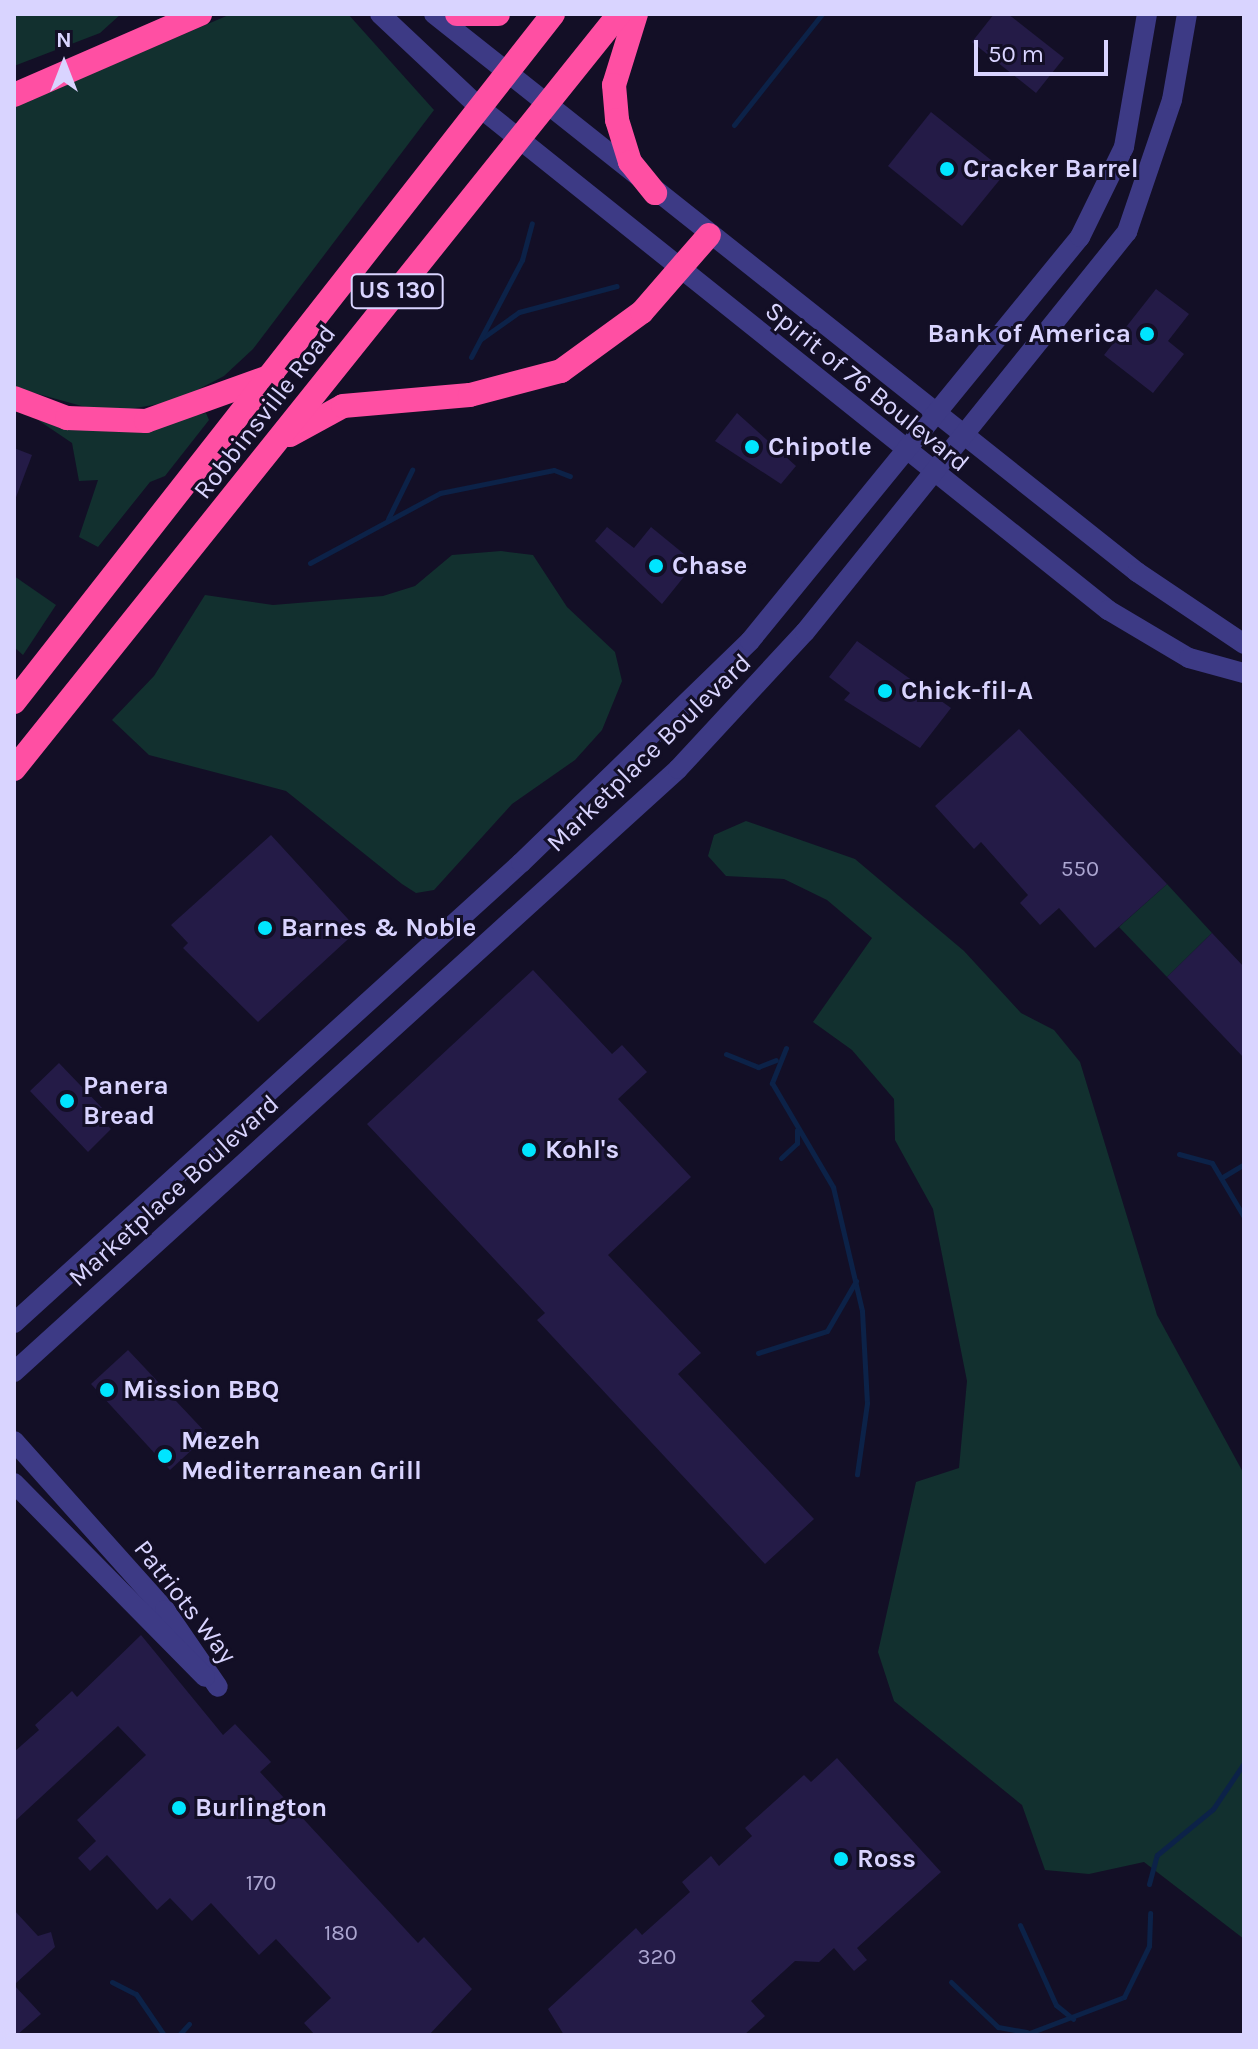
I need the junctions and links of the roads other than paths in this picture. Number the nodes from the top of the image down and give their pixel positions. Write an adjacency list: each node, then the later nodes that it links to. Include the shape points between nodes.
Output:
1 (200, 14): 12 (highway)
2 (380, 14): 13 (street, Spirit of 76 Boulevard)
3 (434, 14): 11 (street, Spirit of 76 Boulevard)
4 (457, 14): 5 (highway)
5 (498, 14)
6 (553, 14): 11 (highway, Robbinsville Road / US 130)
7 (619, 14): 14 (highway, Robbinsville Road / US 130)
8 (636, 14): 16 (highway, via 614,85 617,120 630,162)
9 (1147, 14): 21 (street, Marketplace Boulevard, via 1124,147 1080,237)
10 (1187, 14): 22 (street, Marketplace Boulevard, via 1172,100 1127,232)
11 (505, 72): 13 (highway, Robbinsville Road / US 130); 14 (street, Spirit of 76 Boulevard)
12 (14, 95)
13 (478, 106): 15 (street, Spirit of 76 Boulevard); 19 (highway, Robbinsville Road / US 130)
14 (545, 106): 15 (highway, Robbinsville Road / US 130); 16 (street, Spirit of 76 Boulevard)
15 (520, 138): 18 (street, Spirit of 76 Boulevard); 23 (highway, Robbinsville Road / US 130)
16 (655, 193): 17 (street, Spirit of 76 Boulevard)
17 (709, 235): 18 (highway); 21 (street, Spirit of 76 Boulevard)
18 (680, 269): 23 (highway, via 622,331 561,371 470,395 343,406); 24 (street, Spirit of 76 Boulevard)
19 (272, 376): 20 (highway, via 146,421 67,418); 28 (highway, Robbinsville Road / US 130)
20 (14, 398)
21 (938, 414): 22 (street, Spirit of 76 Boulevard); 24 (street, Marketplace Boulevard)
22 (964, 433): 25 (street, Marketplace Boulevard); 26 (street, Spirit of 76 Boulevard, via 1194,615)
23 (275, 445): 29 (highway, Robbinsville Road / US 130)
24 (906, 454): 25 (street, Spirit of 76 Boulevard); 30 (street, Marketplace Boulevard, via 716,679)
25 (932, 473): 27 (street, Spirit of 76 Boulevard, via 1128,624 1189,658); 31 (street, Marketplace Boulevard, via 805,632 678,769)
26 (1244, 644)
27 (1244, 673)
28 (14, 702)
29 (14, 769)
30 (14, 1323)
31 (14, 1372)
32 (14, 1441): 33 (street, Patriots Way, via 165,1610 218,1687)
33 (14, 1483)

